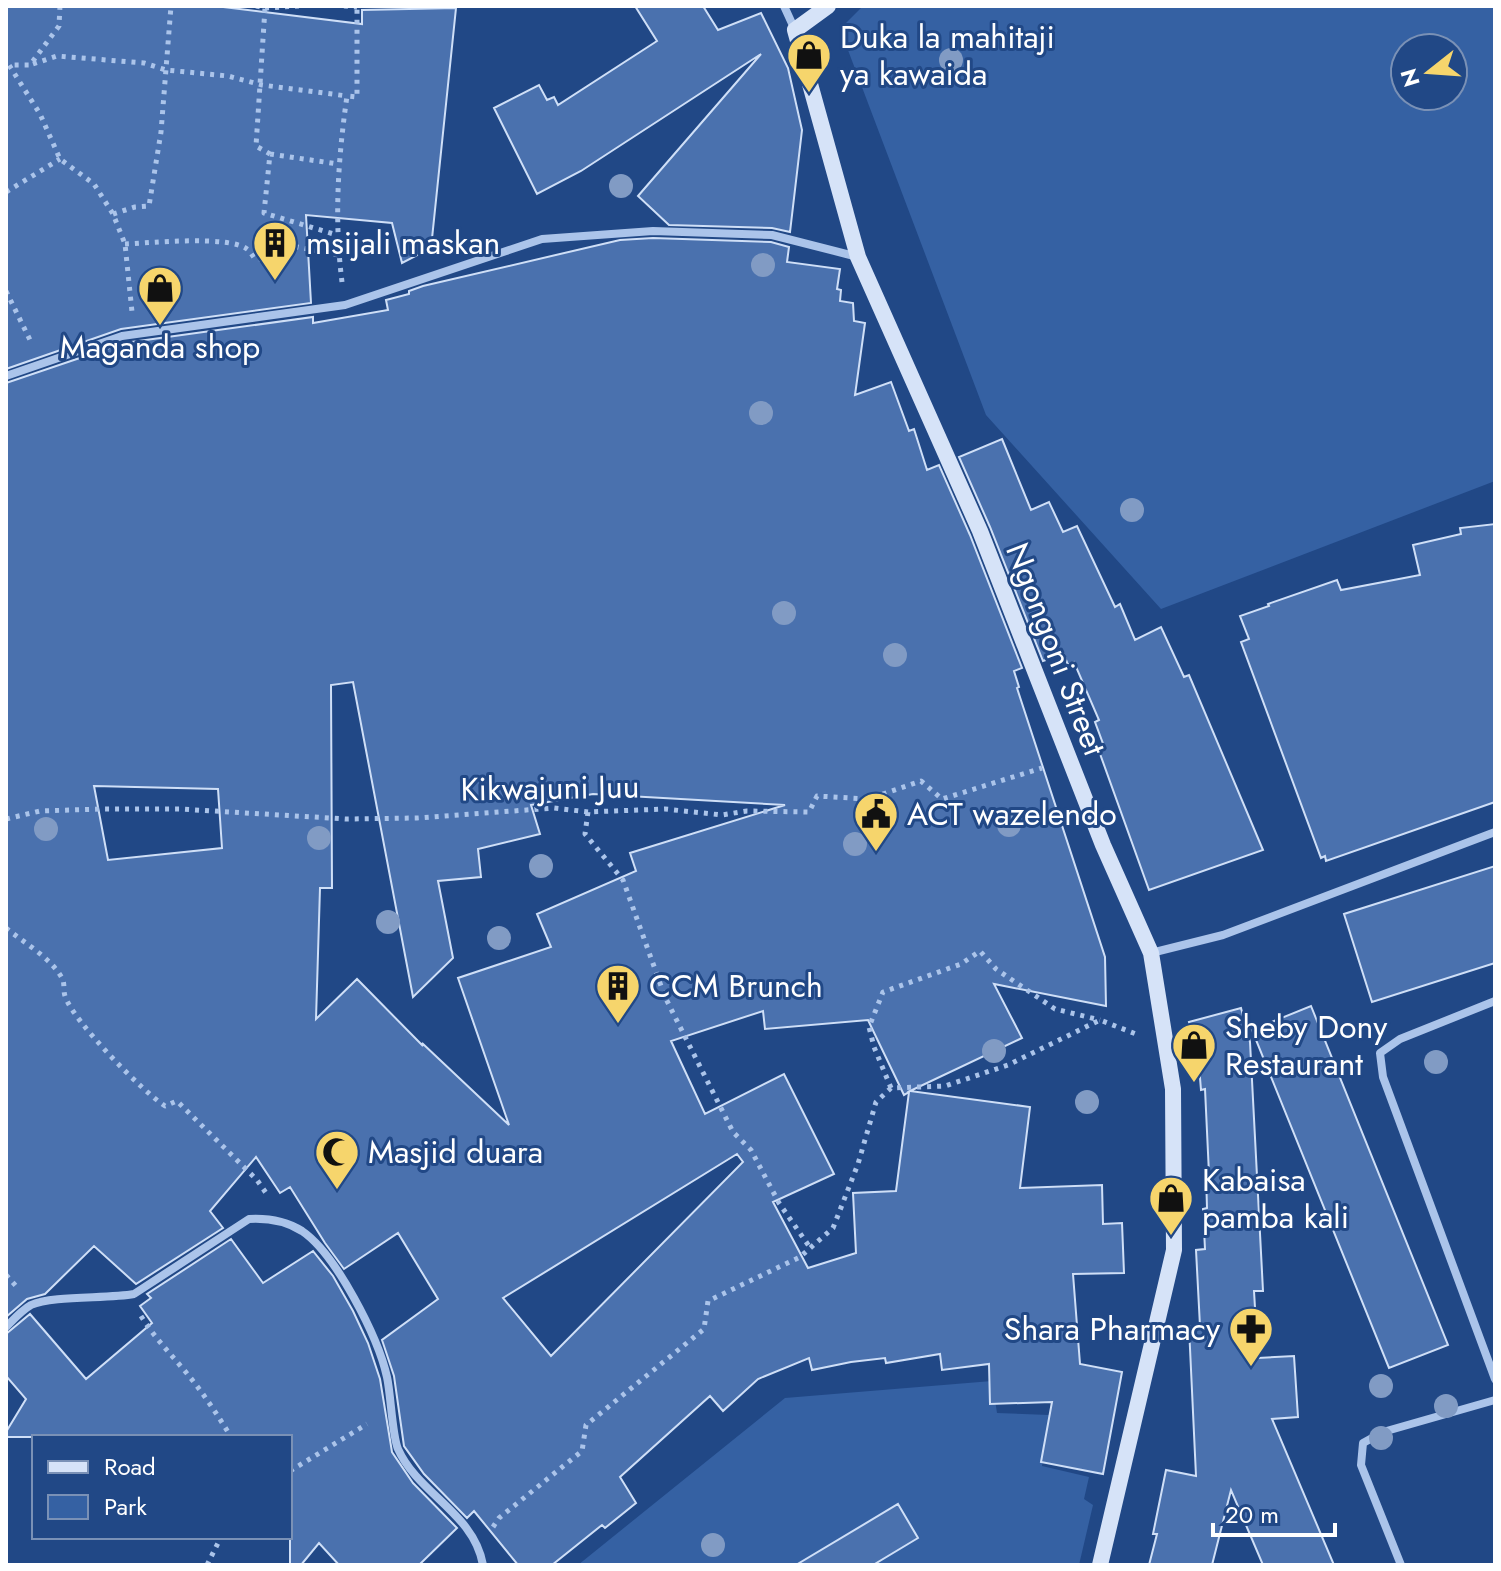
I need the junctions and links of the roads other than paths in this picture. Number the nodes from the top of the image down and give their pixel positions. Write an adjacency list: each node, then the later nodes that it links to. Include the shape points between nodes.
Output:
1 (784, 6): 3 (street, Ngongoni Street)
2 (828, 6): 3 (street)
3 (795, 30): 4 (street, Ngongoni Street)
4 (858, 257): 5 (street, via 772,235 653,231 542,239 345,305 133,334); 7 (street, Ngongoni Street, via 980,531)
5 (6, 376)
6 (1495, 832): 7 (street, via 1223,935)
7 (1151, 953): 13 (street, Ngongoni Street, via 1173,1089 1174,1250)
8 (1495, 1001): 10 (street, via 1400,1039 1380,1053 1383,1077)
9 (6, 1327): 12 (street, via 32,1305 134,1294 249,1219 266,1218 302,1231 325,1253 376,1339 396,1446 412,1473 457,1514 480,1548)
10 (1495, 1379)
11 (1495, 1400): 14 (street, via 1383,1432 1363,1443 1361,1465)
12 (483, 1565)
13 (1100, 1565)
14 (1401, 1565)

